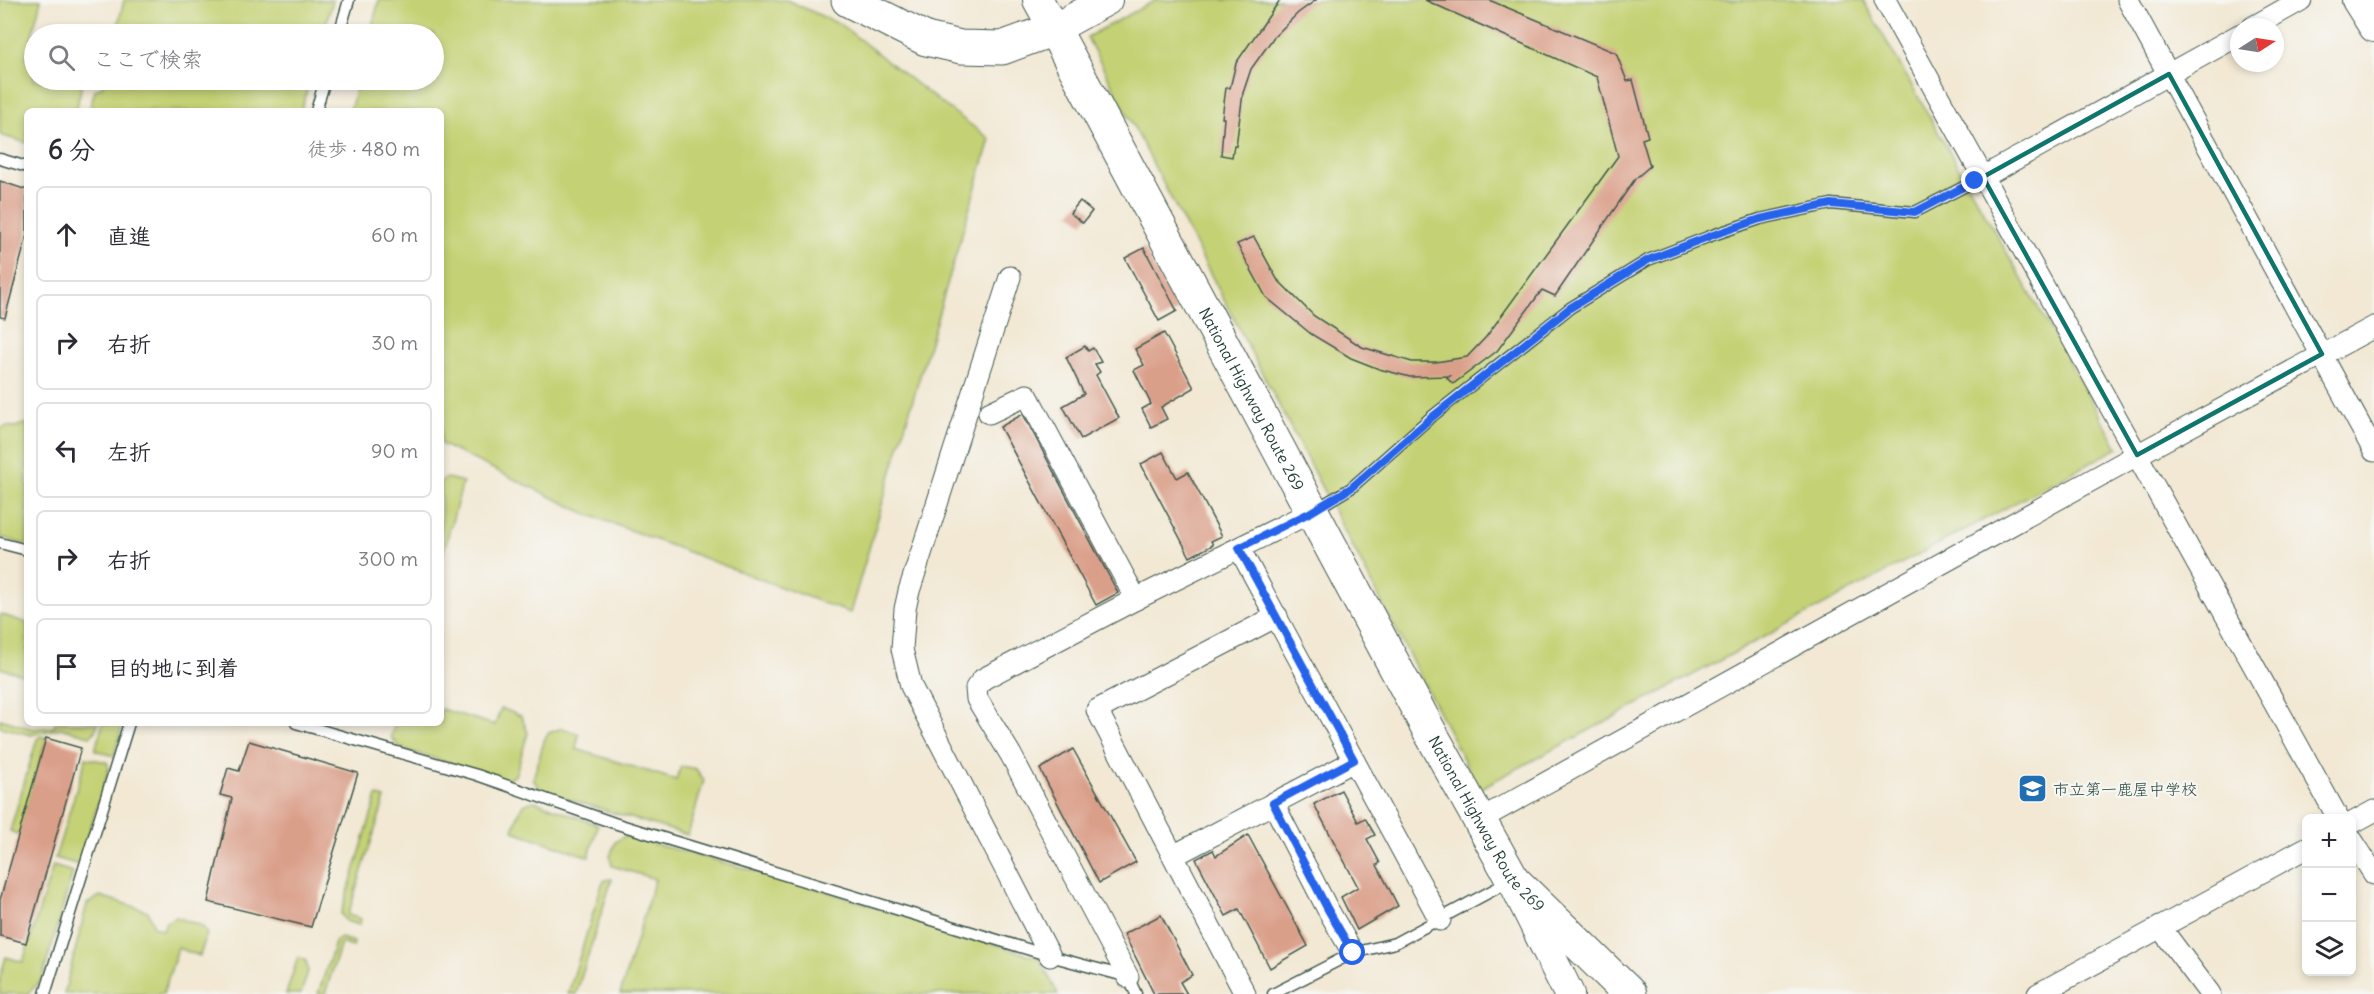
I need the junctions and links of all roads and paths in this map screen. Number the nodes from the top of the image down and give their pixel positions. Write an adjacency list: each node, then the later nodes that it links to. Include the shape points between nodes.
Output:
1 (349, 0): 10 (lane)
2 (848, 0): 12 (highway, via 927,39 961,47 1002,48)
3 (1038, 0): 12 (street)
4 (1107, 0): 12 (street)
5 (1885, 0): 19 (street)
6 (2128, 0): 14 (street)
7 (2301, 0): 9 (street)
8 (2357, 0): 11 (street)
9 (2269, 18)
10 (342, 24)
11 (2374, 27)
12 (1054, 29): 26 (highway, National Highway Route 269)
13 (2230, 40): 14 (street)
14 (2169, 74): 19 (street); 22 (street)
15 (322, 90): 16 (lane)
16 (317, 108)
17 (0, 159): 18 (lane)
18 (24, 166)
19 (1983, 177): 25 (street); 26 (lane, via 1915,212 1831,204 1760,219 1648,260 1570,308 1431,418 1351,488)
20 (1010, 277): 48 (street, via 909,591 902,649 911,686)
21 (2374, 327): 22 (street)
22 (2322, 354): 24 (street); 25 (street)
23 (989, 413): 30 (street, via 1027,395)
24 (2374, 451)
25 (2137, 455): 37 (street); 38 (street)
26 (1311, 512): 28 (street); 38 (highway, National Highway Route 269)
27 (0, 543): 29 (lane)
28 (1239, 548): 30 (street); 31 (street)
29 (24, 549)
30 (1136, 599): 49 (street, via 983,679 976,688 977,699 1011,755)
31 (1277, 616): 34 (street); 42 (street, via 1098,710)
32 (128, 726): 50 (lane)
33 (307, 726): 48 (lane, via 477,775 614,823)
34 (1354, 760): 35 (street); 45 (street)
35 (1273, 803): 42 (street); 47 (street)
36 (2374, 811): 39 (street)
37 (2335, 814)
38 (1479, 820): 44 (highway, National Highway Route 269)
39 (2356, 821)
40 (2356, 846): 43 (street)
41 (2302, 851): 46 (street)
42 (1175, 855): 51 (street)
43 (2374, 874)
44 (1513, 880): 45 (lane); 53 (street); 54 (highway, National Highway Route 269)
45 (1440, 920): 47 (lane, via 1395,943)
46 (2160, 927): 55 (street); 56 (street)
47 (1353, 953): 52 (lane)
48 (1050, 956): 49 (lane)
49 (1132, 986)
50 (45, 994)
51 (1245, 994)
52 (1273, 994)
53 (1569, 994)
54 (1630, 994)
55 (2038, 994)
56 (2210, 994)

